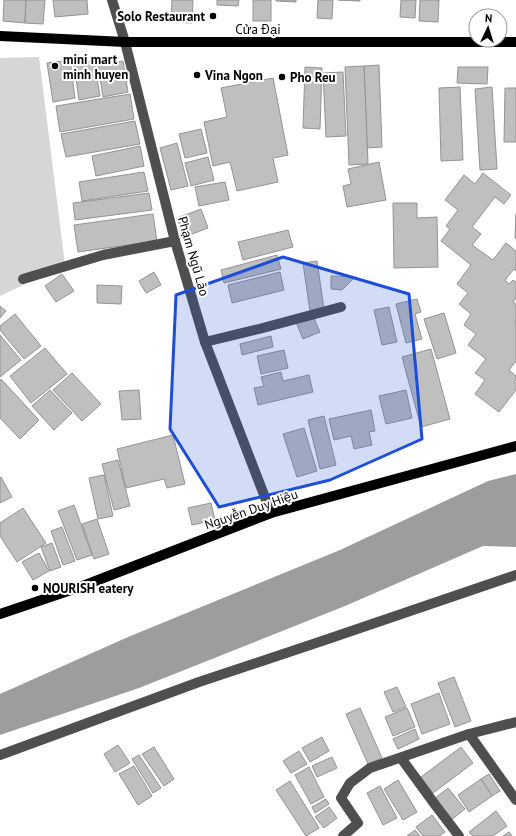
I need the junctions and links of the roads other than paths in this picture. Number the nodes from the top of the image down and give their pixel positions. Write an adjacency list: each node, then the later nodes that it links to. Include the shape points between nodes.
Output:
1 (112, 0): 3 (street, Phạm Ngũ Lão)
2 (0, 36): 3 (main road, Cửa Đại)
3 (125, 42): 4 (main road, Cửa Đại); 5 (street, Phạm Ngũ Lão)
4 (516, 42)
5 (175, 241): 6 (street, via 103,255); 8 (street, Phạm Ngũ Lão)
6 (23, 279)
7 (341, 307): 8 (street)
8 (205, 342): 10 (street, Phạm Ngũ Lão)
9 (516, 446): 10 (main road, Nguyễn Duy Hiệu)
10 (271, 513): 12 (main road, Nguyễn Duy Hiệu, via 80,587)
11 (516, 576): 15 (street, via 199,682)
12 (0, 614)
13 (516, 722): 14 (street)
14 (468, 734): 16 (street); 17 (street)
15 (0, 755)
16 (401, 758): 18 (street, via 370,768 350,783 341,798 358,823); 19 (street)
17 (516, 800)
18 (343, 836)
19 (459, 836)

